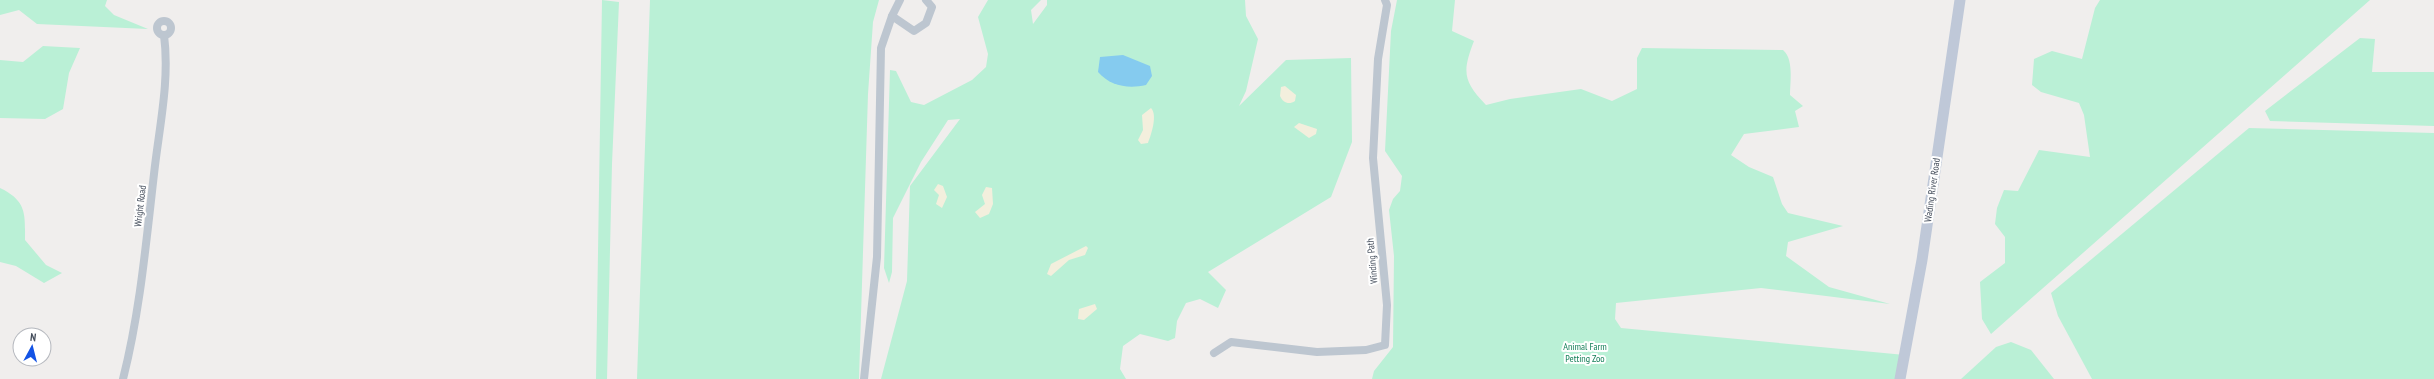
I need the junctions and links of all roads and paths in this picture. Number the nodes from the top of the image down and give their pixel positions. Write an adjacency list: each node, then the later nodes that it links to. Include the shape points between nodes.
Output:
1 (900, 0): 5 (street)
2 (926, 0): 5 (street, via 932,7 926,23 914,31)
3 (1385, 0): 7 (street, Winding Path, via 1387,5 1378,59 1373,158 1387,305 1385,345 1366,350 1317,352 1231,342)
4 (1960, 0): 10 (main road, Wading River Road, via 1922,260)
5 (892, 16): 9 (street, via 881,48 877,257)
6 (164, 35): 8 (street, Wright Road, via 165,68 160,129 139,300)
7 (1214, 353)
8 (123, 379)
9 (864, 379)
10 (1900, 379)

